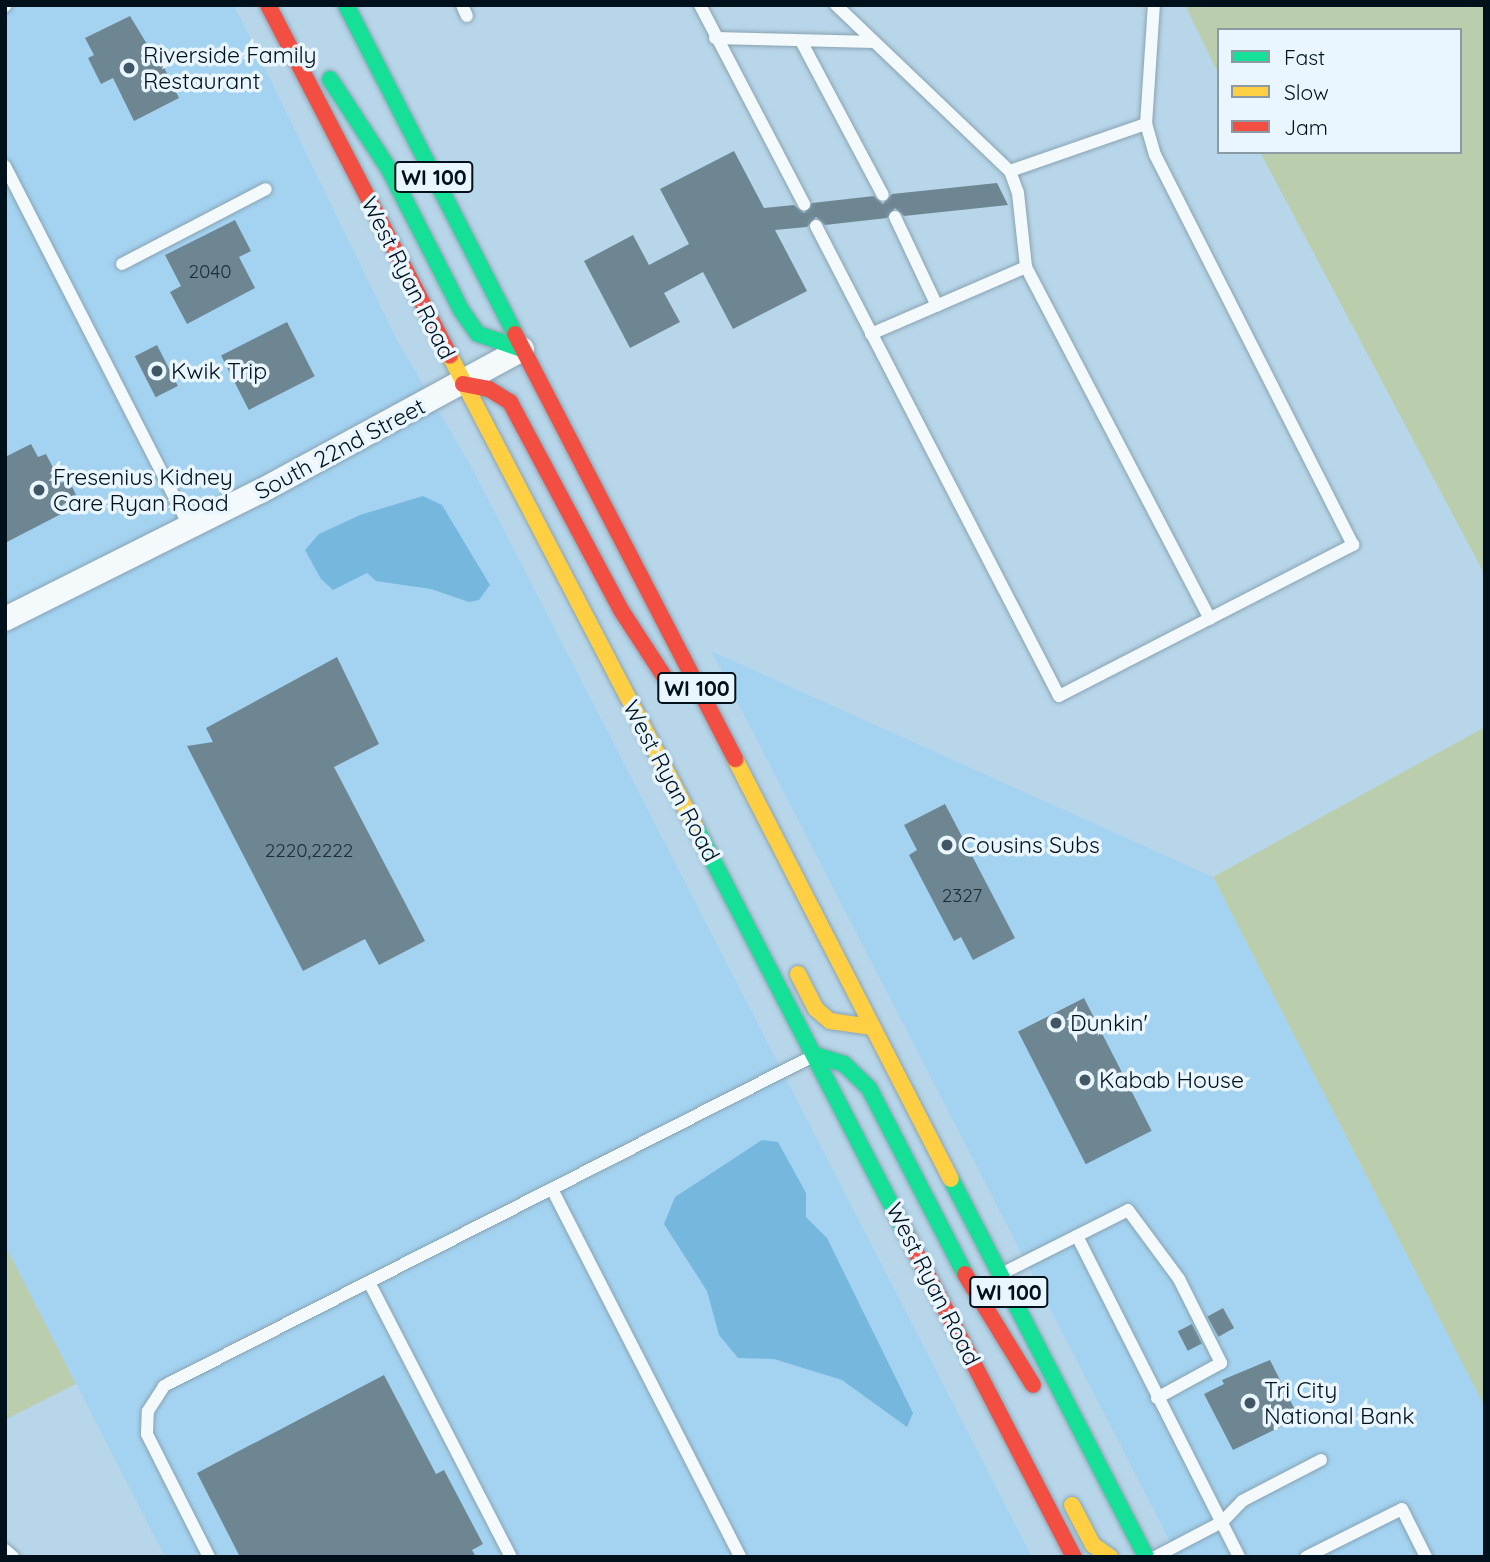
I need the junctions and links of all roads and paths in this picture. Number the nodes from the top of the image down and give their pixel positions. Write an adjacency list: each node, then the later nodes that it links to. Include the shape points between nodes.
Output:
1 (269, 5): 21 (main road, via 316,56 389,169 478,334 497,345); 22 (main road, West Ryan Road / WI 100)
2 (346, 5): 21 (main road, WI 100)
3 (700, 5): 6 (lane)
4 (836, 5): 8 (lane)
5 (1154, 5): 9 (lane)
6 (715, 38): 7 (lane); 14 (lane)
7 (801, 41): 8 (lane); 13 (lane)
8 (874, 42): 11 (lane)
9 (1146, 124): 11 (lane); 24 (lane, via 1156,155 1353,545)
10 (5, 166): 23 (lane)
11 (1010, 171): 18 (lane, via 1018,193)
12 (266, 189): 17 (lane)
13 (883, 195)
14 (804, 204)
15 (895, 217): 19 (lane)
16 (816, 226): 20 (lane)
17 (122, 264)
18 (1026, 267): 19 (lane); 24 (lane)
19 (937, 306): 20 (lane)
20 (871, 334): 24 (lane, via 1059,696)
21 (522, 349): 22 (street, South 22nd Street); 28 (main road, WI 100)
22 (463, 384): 23 (street, South 22nd Street); 26 (main road, via 489,389 510,402 621,610); 29 (main road, West Ryan Road / WI 100)
23 (189, 526): 25 (street, South 22nd Street)
24 (1210, 619)
25 (5, 620)
26 (685, 708)
27 (700, 730): 28 (main road)
28 (747, 786): 32 (main road, WI 100)
29 (679, 796): 30 (main road); 33 (main road, West Ryan Road / WI 100)
30 (741, 875)
31 (787, 953): 32 (main road, via 816,1009 846,1026)
32 (871, 1027): 33 (lane); 36 (main road, WI 100)
33 (816, 1055): 34 (lane); 38 (main road, West Ryan Road / WI 100); 42 (main road, via 844,1064 869,1088 985,1312 1044,1400)
34 (552, 1189): 37 (lane); 49 (lane)
35 (1077, 1236): 36 (lane); 39 (lane); 39 (lane, via 1128,1210 1179,1279 1221,1363)
36 (1000, 1275): 42 (main road, WI 100)
37 (369, 1282): 47 (lane, via 164,1386 148,1411 147,1434); 48 (lane)
38 (956, 1328): 40 (main road); 50 (main road, West Ryan Road / WI 100)
39 (1157, 1398): 44 (lane)
40 (1020, 1414)
41 (1321, 1460): 44 (lane, via 1242,1501)
42 (1097, 1462): 52 (main road, WI 100)
43 (1065, 1490): 51 (main road, via 1093,1545)
44 (1222, 1522): 53 (lane); 54 (lane)
45 (5, 1550): 46 (lane)
46 (13, 1557)
47 (209, 1557)
48 (510, 1557)
49 (740, 1557)
50 (1074, 1557)
51 (1110, 1557)
52 (1146, 1557)
53 (1155, 1557)
54 (1239, 1557)
55 (1306, 1557): 56 (lane, via 1402,1508)
56 (1426, 1557)

